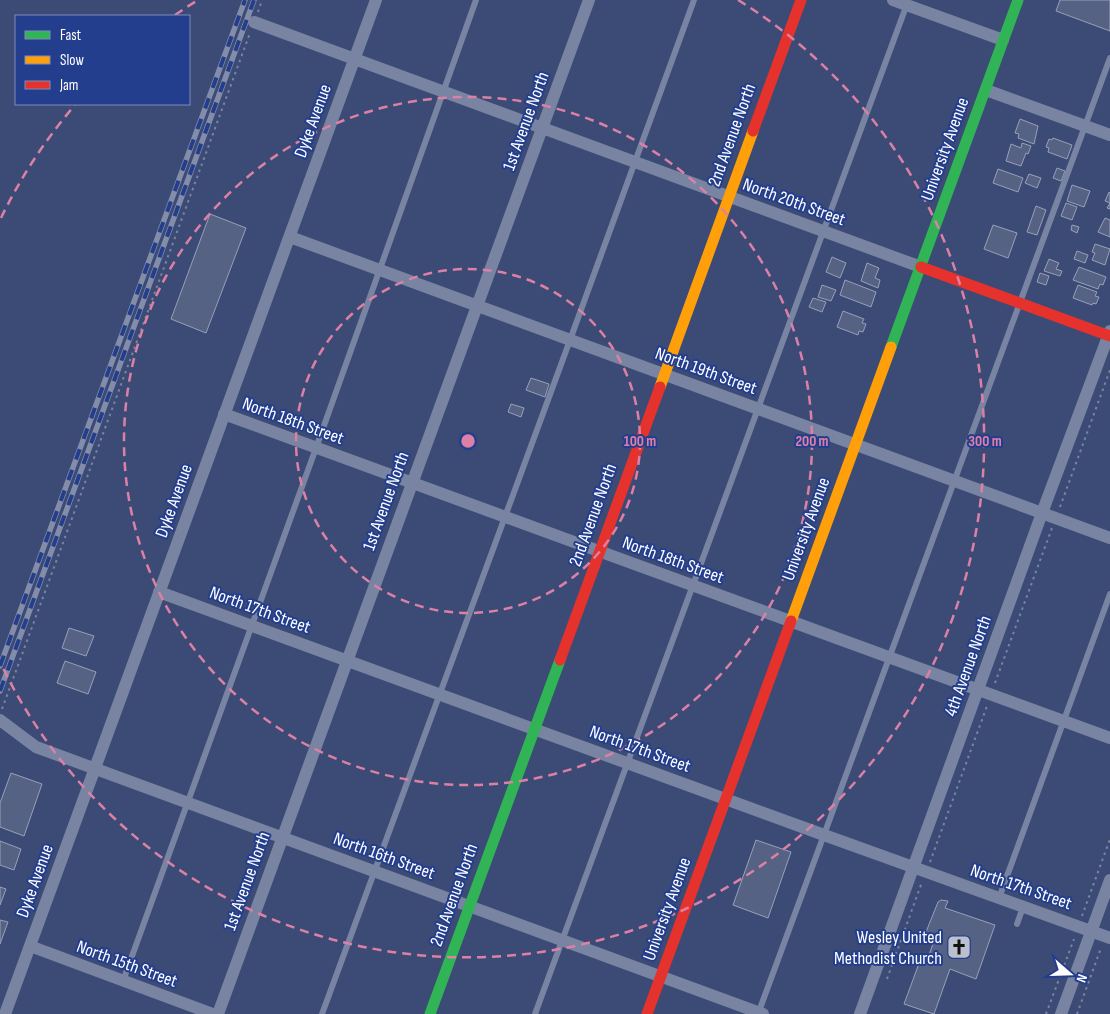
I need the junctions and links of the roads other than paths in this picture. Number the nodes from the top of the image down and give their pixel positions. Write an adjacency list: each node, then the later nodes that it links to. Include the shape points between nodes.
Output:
1 (376, 0): 11 (street, Dyke Avenue)
2 (476, 0): 14 (lane)
3 (589, 0): 16 (street, 1st Avenue North)
4 (694, 0): 18 (lane)
5 (800, 0): 19 (street, 2nd Avenue North)
6 (893, 0): 8 (street)
7 (1018, 0): 10 (street, University Avenue)
8 (907, 2): 10 (street); 20 (lane)
9 (254, 22): 11 (street, North 20th Street)
10 (1003, 40): 13 (street, University Avenue)
11 (355, 58): 14 (street, North 20th Street); 21 (street, Dyke Avenue)
12 (1110, 58): 15 (lane)
13 (986, 90): 15 (street); 22 (street, University Avenue)
14 (443, 91): 16 (street, North 20th Street); 23 (lane)
15 (1085, 126): 17 (street); 24 (lane)
16 (542, 128): 18 (street, North 20th Street); 25 (street, 1st Avenue North)
17 (1110, 135)
18 (634, 162): 19 (street, North 20th Street); 27 (lane)
19 (728, 197): 20 (street, North 20th Street); 28 (street, 2nd Avenue North)
20 (823, 232): 22 (street, North 20th Street); 29 (lane)
21 (290, 238): 23 (street, North 19th Street); 30 (street, Dyke Avenue)
22 (921, 268): 24 (street, North 20th Street); 31 (street, University Avenue)
23 (379, 270): 25 (street, North 19th Street); 32 (lane)
24 (1020, 303): 26 (street, North 20th Street); 33 (lane)
25 (476, 306): 27 (street, North 19th Street); 34 (street, 1st Avenue North)
26 (1109, 335): 35 (street, 4th Avenue North)
27 (570, 341): 28 (street, North 19th Street); 36 (lane)
28 (664, 374): 29 (street, North 19th Street); 38 (street, 2nd Avenue North)
29 (758, 408): 31 (street, North 19th Street); 39 (lane)
30 (224, 414): 32 (street, North 18th Street); 40 (street, Dyke Avenue)
31 (856, 445): 33 (street, North 19th Street); 42 (street, University Avenue)
32 (316, 448): 34 (street, North 18th Street); 43 (lane)
33 (954, 481): 35 (street, North 19th Street); 44 (lane)
34 (411, 483): 36 (street, North 18th Street); 45 (street, 1st Avenue North)
35 (1042, 513): 37 (street, North 19th Street); 46 (street, 4th Avenue North)
36 (504, 518): 38 (street, North 18th Street); 47 (lane)
37 (1110, 538)
38 (599, 551): 39 (street, North 18th Street); 50 (street, 2nd Avenue North)
39 (692, 586): 42 (street, North 18th Street); 52 (lane)
40 (159, 592): 43 (street, North 17th Street); 53 (street, Dyke Avenue)
41 (1110, 594): 49 (lane)
42 (791, 622): 44 (street, North 18th Street); 54 (street, University Avenue)
43 (252, 626): 45 (street, North 17th Street); 55 (lane)
44 (889, 658): 46 (street, North 18th Street); 56 (lane)
45 (347, 660): 47 (street, North 17th Street); 57 (street, 1st Avenue North)
46 (978, 690): 49 (street, North 18th Street); 58 (street, 4th Avenue North)
47 (439, 694): 50 (street, North 17th Street); 59 (lane)
48 (0, 720): 53 (street, North 16th Street, via 36,747)
49 (1064, 721): 51 (street, North 18th Street); 61 (lane)
50 (534, 729): 52 (street, North 17th Street); 62 (street, 2nd Avenue North)
51 (1110, 738)
52 (627, 763): 54 (street, North 17th Street); 67 (lane)
53 (94, 769): 55 (street, North 16th Street); 68 (street, Dyke Avenue)
54 (726, 799): 56 (street, North 17th Street); 69 (street, University Avenue)
55 (187, 803): 57 (street, North 16th Street); 70 (lane)
56 (824, 835): 58 (street, North 17th Street); 78 (lane)
57 (282, 838): 59 (street, North 16th Street); 73 (street, 1st Avenue North)
58 (913, 868): 61 (street, North 17th Street); 79 (street, 4th Avenue North)
59 (374, 871): 62 (street, North 16th Street); 74 (lane)
60 (1110, 880): 65 (street)
61 (999, 898): 63 (street, North 17th Street)
62 (469, 906): 67 (street, North 16th Street); 75 (street, 2nd Avenue North)
63 (1023, 906): 64 (lane); 65 (street, North 17th Street)
64 (1017, 924)
65 (1091, 931): 66 (street, North 17th Street); 80 (street)
66 (1108, 937)
67 (562, 940): 69 (street, North 16th Street); 76 (lane)
68 (30, 946): 70 (street, North 15th Street); 71 (street, Dyke Avenue)
69 (660, 976): 77 (street, University Avenue); 78 (street, North 16th Street)
70 (123, 981): 72 (street, North 15th Street)
71 (5, 1014)
72 (213, 1014)
73 (218, 1014)
74 (322, 1014)
75 (430, 1014)
76 (535, 1014)
77 (647, 1014)
78 (760, 1014)
79 (860, 1014)
80 (1061, 1014)

